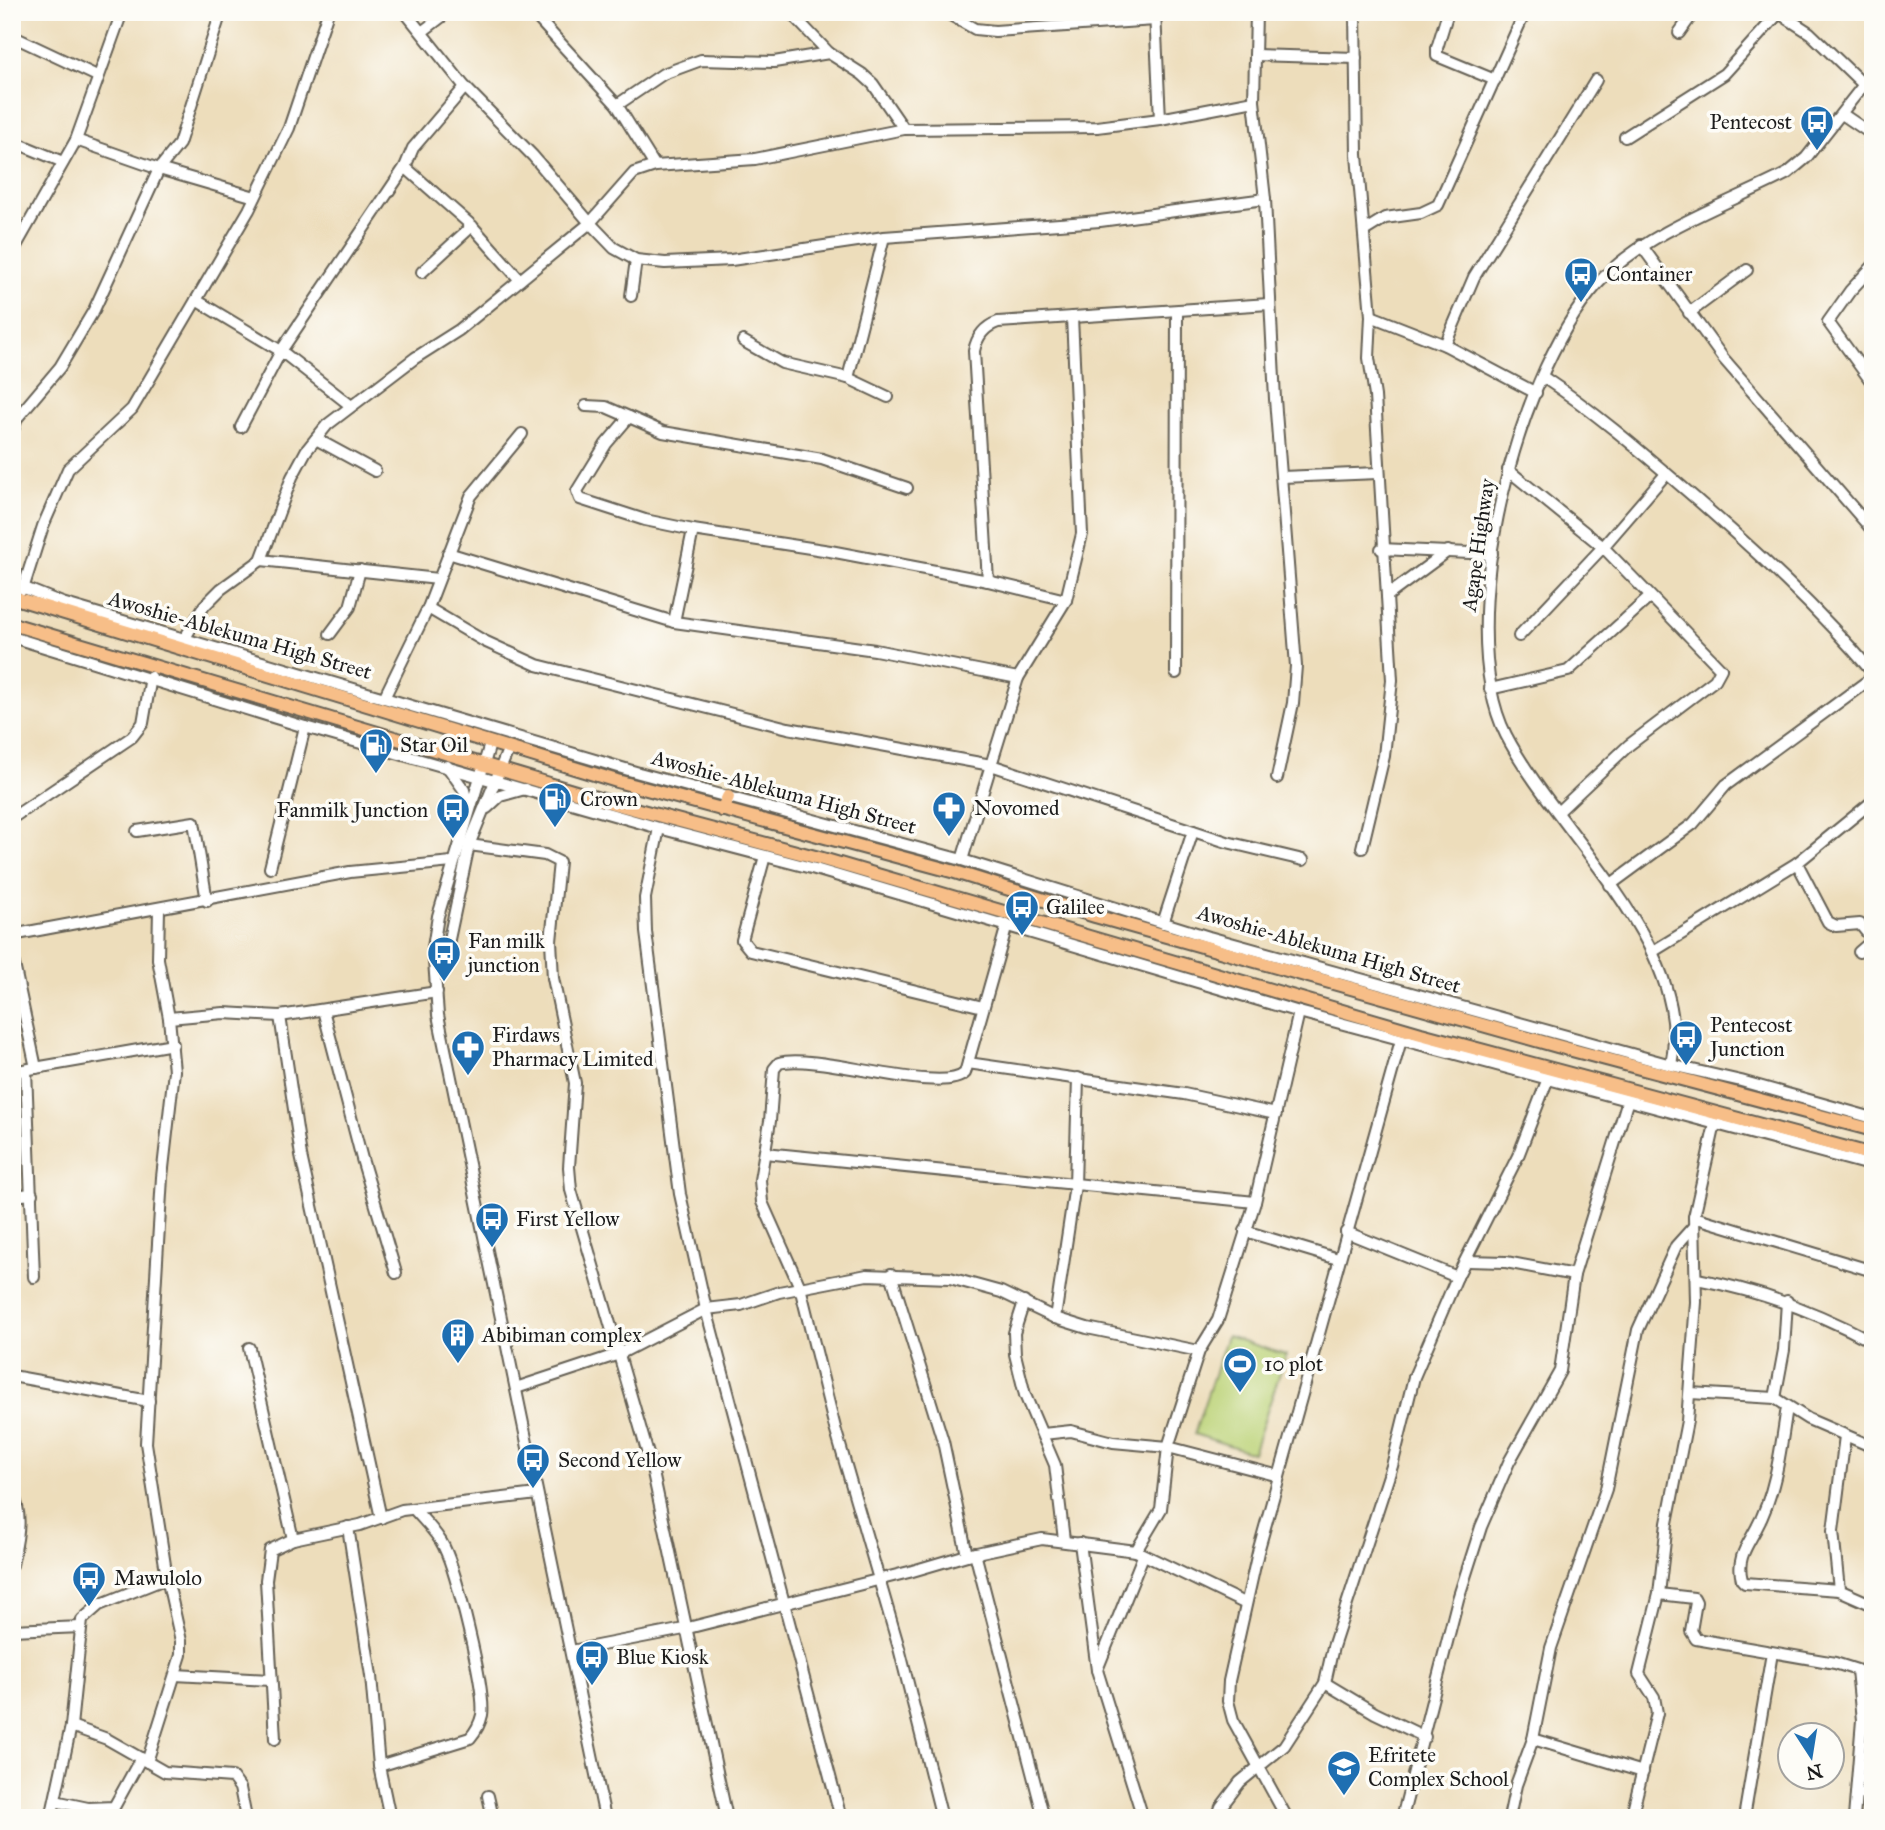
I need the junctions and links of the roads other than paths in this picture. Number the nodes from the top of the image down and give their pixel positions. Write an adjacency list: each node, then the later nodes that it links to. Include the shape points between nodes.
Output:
1 (122, 12): 23 (street)
2 (221, 12): 40 (street, via 179,144)
3 (328, 12): 41 (street, via 289,128)
4 (405, 12): 16 (street)
5 (448, 12): 16 (street)
6 (532, 12): 29 (street)
7 (790, 12): 19 (street)
8 (945, 12): 15 (street, via 975,29 995,31)
9 (1256, 12): 20 (street)
10 (1355, 12): 21 (street)
11 (1448, 12): 24 (street, via 1437,56)
12 (1525, 12): 24 (street)
13 (1694, 12): 17 (street)
14 (1779, 13): 26 (street, via 1810,33); 34 (street, via 1724,74)
15 (1155, 16): 31 (street)
16 (423, 31): 27 (street)
17 (1679, 33)
18 (12, 36): 23 (street)
19 (829, 53): 29 (street, via 774,62 701,60 663,74); 32 (street, via 862,74)
20 (1255, 55): 21 (street); 28 (street)
21 (1356, 58): 45 (street, via 1357,156)
22 (1873, 74): 26 (street, Agape Highway)
23 (97, 76): 35 (street)
24 (1495, 80): 45 (street, via 1438,205 1391,216)
25 (1596, 80): 62 (street, via 1474,278)
26 (1865, 86): 30 (street, Agape Highway)
27 (465, 87): 39 (street, via 413,148); 43 (street)
28 (1254, 101): 31 (street); 42 (street)
29 (617, 105): 38 (street)
30 (1842, 114): 33 (street); 47 (street, Agape Highway, via 1788,173)
31 (1160, 119): 32 (street, via 1097,127)
32 (904, 130): 38 (street, via 755,159)
33 (1873, 135)
34 (1625, 137)
35 (76, 140): 37 (street); 40 (street)
36 (12, 141): 37 (street)
37 (63, 162): 48 (street)
38 (655, 166): 43 (street, via 630,176)
39 (405, 167): 44 (street); 63 (street)
40 (159, 169): 41 (street); 73 (street, via 94,310 60,367 17,418)
41 (255, 197): 55 (street)
42 (1265, 199): 46 (street, via 1100,221); 56 (street)
43 (590, 223): 49 (street, via 614,248); 53 (street)
44 (472, 226): 52 (street); 53 (street)
45 (1364, 231): 59 (street)
46 (884, 237): 49 (street, via 732,260); 65 (street)
47 (1641, 245): 58 (street); 64 (street, Agape Highway, via 1581,304)
48 (12, 253)
49 (636, 260): 54 (street)
50 (1873, 266): 66 (street, via 1828,322)
51 (1747, 270): 58 (street)
52 (422, 272)
53 (520, 280): 69 (street, via 459,330)
54 (631, 296)
55 (196, 300): 63 (street); 94 (street, via 132,409 68,469)
56 (1269, 304): 57 (street); 80 (street)
57 (1177, 312): 60 (street); 107 (street)
58 (1689, 313): 83 (street, via 1762,406)
59 (1371, 316): 62 (street); 78 (street, via 1369,358)
60 (1072, 317): 92 (street, via 998,322 976,339); 98 (street, via 1082,524)
61 (743, 341): 65 (street, via 782,363)
62 (1445, 345): 67 (street)
63 (281, 351): 69 (street); 72 (street)
64 (1543, 377): 67 (street, Agape Highway); 79 (street)
65 (848, 378): 68 (street)
66 (1873, 384)
67 (1536, 393): 76 (street, Agape Highway)
68 (888, 397)
69 (350, 405): 75 (street)
70 (586, 406): 71 (street, via 607,407)
71 (629, 417): 81 (street, via 675,435 822,458); 82 (street, via 606,444 578,496 645,520)
72 (242, 427)
73 (12, 433)
74 (522, 434): 87 (street, via 471,496)
75 (316, 439): 77 (street); 89 (street, via 292,477)
76 (1508, 470): 84 (street); 88 (street, Agape Highway)
77 (375, 471)
78 (1378, 473): 80 (street); 85 (street)
79 (1666, 474): 84 (street); 108 (street, via 1814,605)
80 (1282, 477): 123 (street, via 1296,666)
81 (907, 488)
82 (694, 530): 92 (street); 100 (street)
83 (1873, 531)
84 (1603, 547): 97 (street); 103 (street)
85 (1381, 549): 86 (street); 95 (street)
86 (1448, 551): 88 (street); 95 (street)
87 (448, 553): 91 (street); 100 (street)
88 (1492, 554): 112 (street, Agape Highway, via 1485,641)
89 (261, 560): 90 (street); 105 (street, via 204,606)
90 (360, 570): 91 (street); 102 (street, via 349,607)
91 (438, 579): 99 (street)
92 (988, 581): 98 (street)
93 (12, 583): 94 (street, Awoshie-Ablekuma High Street)
94 (23, 589): 105 (street, Awoshie-Ablekuma High Street)
95 (1387, 596): 136 (street, via 1390,716)
96 (12, 597): 111 (main road, Awoshie-Ablekuma High Street)
97 (1650, 597): 112 (street, via 1568,671); 129 (street, via 1721,669 1720,674 1629,745)
98 (1066, 600): 110 (street)
99 (428, 608): 113 (street); 119 (street, via 537,665 788,728)
100 (674, 622): 110 (street, via 876,650)
101 (12, 625): 106 (main road)
102 (330, 634)
103 (1519, 636)
104 (12, 637): 106 (street)
105 (185, 638): 111 (street, Awoshie-Ablekuma High Street)
106 (90, 655): 109 (street); 114 (main road, via 181,673)
107 (1176, 673)
108 (1873, 675): 144 (street, via 1720,790 1693,824)
109 (151, 677): 115 (street); 131 (street, via 143,723 132,737)
110 (1018, 678): 119 (street)
111 (301, 679): 113 (street, Awoshie-Ablekuma High Street); 117 (main road, Awoshie-Ablekuma High Street)
112 (1490, 689): 129 (street, Agape Highway, via 1507,735)
113 (384, 698): 125 (street, Awoshie-Ablekuma High Street)
114 (356, 726): 116 (main road); 121 (main road)
115 (305, 727): 116 (street); 143 (street)
116 (351, 739): 120 (street)
117 (490, 744): 118 (main road, Awoshie-Ablekuma High Street); 121 (street)
118 (508, 750): 122 (street); 128 (main road, Awoshie-Ablekuma High Street)
119 (991, 765): 134 (street); 138 (street)
120 (447, 766): 121 (street); 127 (street, via 464,790)
121 (482, 770): 122 (main road); 127 (street)
122 (499, 775): 124 (street); 130 (street); 141 (main road)
123 (1277, 778)
124 (525, 789): 130 (street, via 500,796); 132 (street)
125 (728, 797): 128 (main road); 138 (street, Awoshie-Ablekuma High Street)
126 (1873, 801): 142 (street)
127 (468, 809): 140 (street)
128 (722, 810): 148 (main road, Awoshie-Ablekuma High Street, via 955,872)
129 (1559, 811): 144 (street, Agape Highway)
130 (481, 816): 135 (street)
131 (12, 818)
132 (659, 828): 137 (street); 202 (street, via 645,898 646,932 674,1167)
133 (137, 831): 145 (street, via 194,822)
134 (1193, 831): 139 (street); 150 (street)
135 (469, 845): 149 (street); 207 (street, via 545,855 559,862 551,941 553,978 575,1083 571,1190)
136 (1362, 848)
137 (765, 856): 141 (street); 160 (street, via 742,940 751,951)
138 (962, 860): 150 (street, Awoshie-Ablekuma High Street)
139 (1303, 860)
140 (452, 862): 145 (street, via 350,872); 147 (street)
141 (817, 863): 151 (street); 153 (main road)
142 (1797, 863): 154 (street, via 1828,922 1860,924); 155 (street)
143 (270, 868)
144 (1610, 886): 155 (street, Agape Highway)
145 (207, 901): 146 (street)
146 (159, 909): 152 (street); 164 (street, via 158,959)
147 (438, 916): 149 (street); 158 (street, via 433,947)
148 (1095, 916): 153 (main road, via 1085,928); 166 (main road, Awoshie-Ablekuma High Street)
149 (453, 918): 158 (street)
150 (1163, 923): 166 (street, Awoshie-Ablekuma High Street)
151 (1007, 925): 160 (street); 162 (street)
152 (12, 935)
153 (1084, 938): 181 (main road)
154 (1873, 940): 156 (street)
155 (1652, 952): 169 (street, Agape Highway, via 1673,1006)
156 (1859, 952)
157 (12, 956): 170 (street)
158 (436, 975): 159 (street)
159 (437, 992): 161 (street); 209 (street, via 445,1053)
160 (983, 1007): 168 (street)
161 (323, 1010): 163 (street); 193 (street)
162 (1299, 1012): 165 (street); 176 (street)
163 (280, 1016): 164 (street, via 224,1013); 222 (street, via 301,1156)
164 (169, 1018): 167 (street)
165 (1401, 1040): 173 (street); 189 (street)
166 (1559, 1040): 169 (street, Awoshie-Ablekuma High Street); 175 (main road, Awoshie-Ablekuma High Street)
167 (173, 1044): 170 (street); 212 (street)
168 (968, 1063): 172 (street); 180 (street, via 965,1073 955,1079 893,1076 829,1064 779,1063 774,1069)
169 (1671, 1065): 175 (street, Awoshie-Ablekuma High Street)
170 (31, 1069): 171 (street); 184 (street)
171 (12, 1072)
172 (1078, 1078): 176 (street); 183 (street)
173 (1547, 1081): 174 (street); 191 (street, via 1518,1156)
174 (1627, 1103): 178 (street); 195 (street)
175 (1823, 1109): 177 (street, Awoshie-Ablekuma High Street); 179 (main road, Awoshie-Ablekuma High Street)
176 (1276, 1114): 186 (street)
177 (1873, 1118)
178 (1715, 1124): 182 (street); 187 (street)
179 (1873, 1130)
180 (765, 1153): 183 (street); 199 (street, via 762,1202)
181 (1873, 1155)
182 (1873, 1167)
183 (1075, 1185): 186 (street); 203 (street)
184 (32, 1194): 185 (street); 196 (street)
185 (12, 1196)
186 (1255, 1202): 188 (street)
187 (1694, 1221): 192 (street); 198 (street); 250 (street, via 1676,1246 1638,1330 1606,1489 1551,1648)
188 (1245, 1231): 190 (street); 206 (street, via 1217,1321)
189 (1346, 1232): 190 (street); 197 (street)
190 (1338, 1259): 218 (street)
191 (1466, 1261): 195 (street, via 1506,1262); 197 (street)
192 (1873, 1271)
193 (396, 1273)
194 (891, 1275): 199 (street, via 846,1277); 201 (street, via 950,1278); 228 (street, via 943,1441)
195 (1574, 1275): 248 (street, via 1560,1371 1509,1462 1481,1527 1458,1599)
196 (34, 1277)
197 (1457, 1277): 245 (street, via 1414,1377)
198 (1697, 1279): 200 (street); 210 (street)
199 (800, 1287): 202 (street, via 741,1305); 231 (street)
200 (1787, 1301): 204 (street); 211 (street)
201 (1024, 1302): 203 (street); 214 (street, via 1014,1334 1015,1354 1025,1395)
202 (706, 1309): 207 (street); 235 (street)
203 (1055, 1318): 206 (street)
204 (1873, 1342)
205 (249, 1348): 224 (street)
206 (1199, 1351): 216 (street)
207 (619, 1354): 209 (street); 238 (street, via 652,1468)
208 (12, 1377): 212 (street)
209 (516, 1388): 220 (street)
210 (1690, 1393): 211 (street); 233 (street)
211 (1775, 1398): 213 (street)
212 (149, 1401): 230 (street, via 148,1467)
213 (1787, 1407): 215 (street); 232 (street, via 1774,1481 1759,1524 1743,1550 1740,1574 1745,1583)
214 (1043, 1434): 216 (street, via 1071,1431 1113,1442); 225 (street, via 1055,1465)
215 (1845, 1436): 217 (street); 232 (street, via 1833,1531)
216 (1168, 1447): 218 (street); 227 (street, via 1164,1498)
217 (1873, 1447)
218 (1279, 1476): 234 (street)
219 (12, 1492): 229 (street, via 20,1527)
220 (537, 1494): 221 (street); 240 (street)
221 (414, 1508): 222 (street); 252 (street, via 439,1537 450,1561 478,1674 482,1715 470,1738)
222 (382, 1518): 223 (street)
223 (348, 1527): 224 (street); 252 (street, via 371,1676)
224 (293, 1539): 244 (street, via 277,1544 268,1558)
225 (1064, 1540): 226 (street); 228 (street, via 1024,1541)
226 (1080, 1543): 227 (street); 242 (street)
227 (1139, 1553): 234 (street); 242 (street)
228 (971, 1554): 231 (street); 267 (street)
229 (12, 1565)
230 (167, 1578): 237 (street, via 99,1605 84,1616); 243 (street, via 181,1641)
231 (879, 1580): 235 (street); 266 (street)
232 (1839, 1590): 236 (street)
233 (1659, 1594): 241 (street, via 1694,1598 1690,1631 1696,1639); 254 (street, via 1639,1674 1654,1697 1657,1713)
234 (1244, 1604): 253 (street, via 1228,1701)
235 (783, 1605): 238 (street); 265 (street)
236 (1873, 1605)
237 (81, 1627): 239 (street); 247 (street)
238 (684, 1629): 240 (street); 264 (street)
239 (12, 1630)
240 (571, 1651): 263 (street)
241 (1772, 1653): 246 (street, via 1857,1670); 274 (street)
242 (1097, 1670): 268 (street)
243 (175, 1675): 244 (street); 251 (street)
244 (271, 1680): 249 (street)
245 (1325, 1683): 248 (street); 253 (street, via 1284,1746)
246 (1867, 1720): 256 (street)
247 (71, 1726): 251 (street); 258 (street)
248 (1425, 1737): 271 (street)
249 (275, 1739)
250 (1533, 1739): 254 (street); 272 (street)
251 (144, 1760): 258 (street, via 114,1807 95,1809); 260 (street, via 177,1774 232,1777 240,1788)
252 (379, 1766): 261 (street)
253 (1258, 1768): 269 (street, via 1230,1794); 270 (street)
254 (1643, 1772): 273 (street)
255 (1873, 1792): 256 (street)
256 (1857, 1794): 275 (street)
257 (488, 1796): 262 (street)
258 (55, 1801): 259 (street)
259 (51, 1818)
260 (246, 1818)
261 (390, 1818)
262 (494, 1818)
263 (605, 1818)
264 (727, 1818)
265 (841, 1818)
266 (942, 1818)
267 (1044, 1818)
268 (1143, 1818)
269 (1217, 1818)
270 (1287, 1818)
271 (1402, 1818)
272 (1509, 1818)
273 (1631, 1818)
274 (1744, 1818)
275 (1854, 1818)

